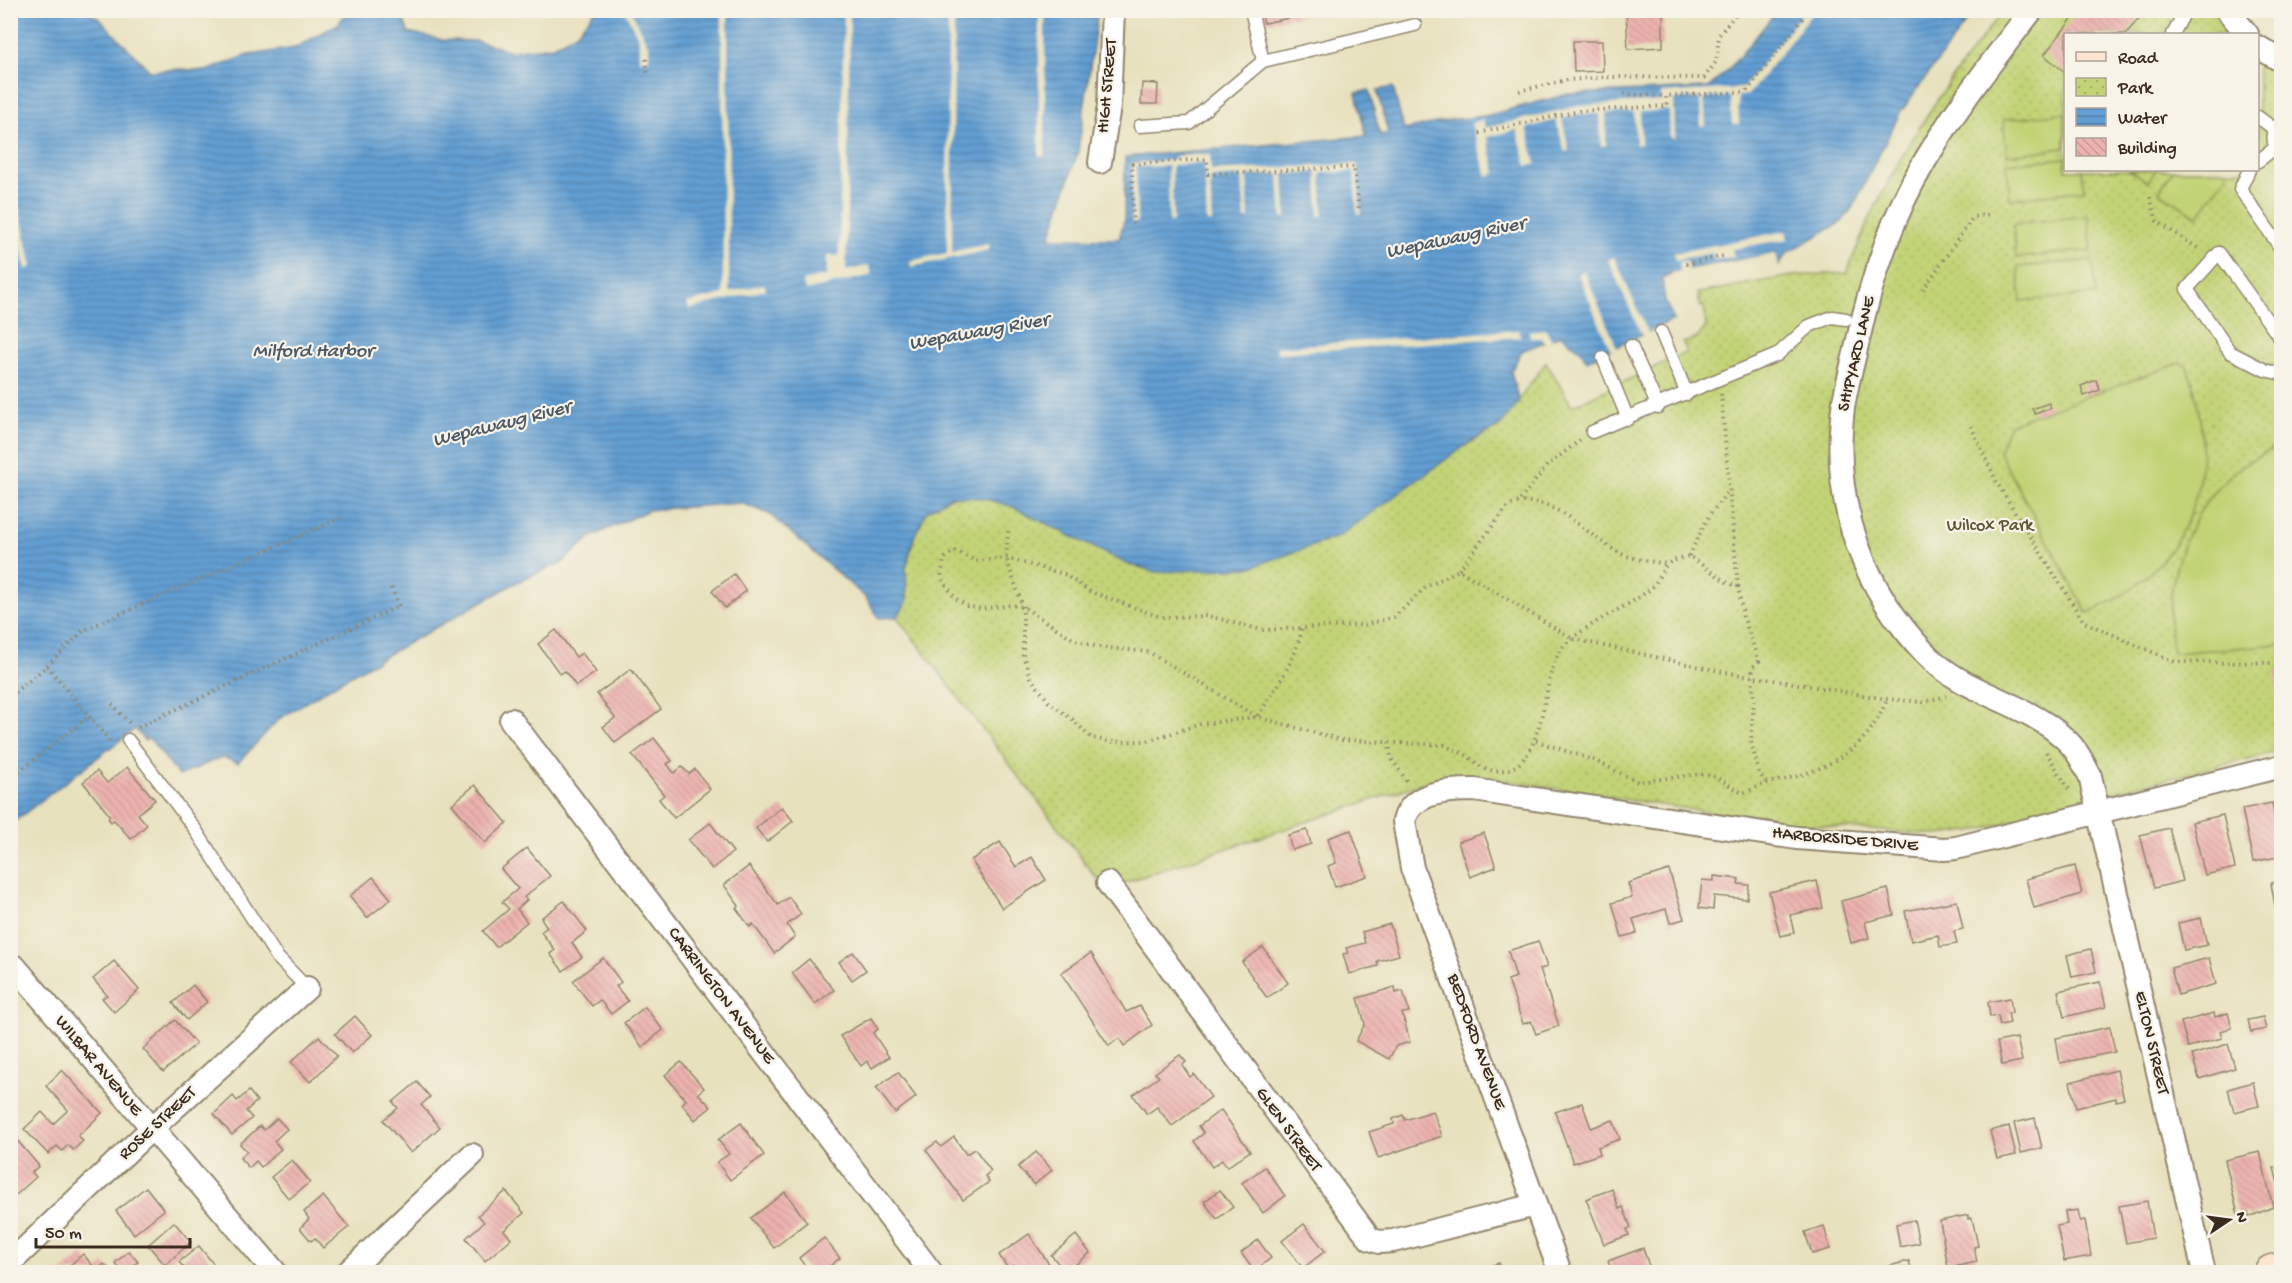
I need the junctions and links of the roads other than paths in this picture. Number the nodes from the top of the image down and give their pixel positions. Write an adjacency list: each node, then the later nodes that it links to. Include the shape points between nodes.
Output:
1 (1113, 10): 17 (street, HIGH STREET, via 1109,106)
2 (1251, 10): 11 (lane)
3 (2032, 10): 34 (street, SHIPYARD LANE, via 1927,158 1880,260 1842,414 1846,509 1865,569 1927,655 1968,685 2026,713 2064,737 2080,755 2090,776)
4 (2186, 10): 7 (lane)
5 (2227, 10): 8 (street)
6 (1416, 25): 11 (lane)
7 (2174, 33)
8 (2246, 33)
9 (2259, 48): 10 (street)
10 (2282, 60)
11 (1263, 61): 14 (lane, via 1189,123)
12 (2259, 117): 13 (lane)
13 (2278, 125): 15 (lane, via 2273,139)
14 (1140, 126)
15 (2278, 151): 16 (lane)
16 (2259, 160)
17 (1101, 162)
18 (2249, 171): 19 (lane, via 2240,189)
19 (2282, 250)
20 (1846, 319): 26 (lane, via 1832,317 1809,326 1777,355)
21 (1661, 332): 26 (lane)
22 (2282, 341): 25 (lane, via 2219,253 2187,289 2230,352)
23 (1631, 346): 27 (lane)
24 (1603, 358): 28 (lane)
25 (2282, 374)
26 (1687, 394): 27 (lane)
27 (1658, 407): 28 (lane)
28 (1628, 419): 29 (lane)
29 (1592, 432)
30 (511, 720): 45 (street, CARRINGTON AVENUE)
31 (128, 741): 37 (lane, via 195,829 277,957)
32 (2282, 766): 34 (street, HARBORSIDE DRIVE)
33 (1412, 806): 34 (street, HARBORSIDE DRIVE, via 1442,792 1474,789 1797,838 1944,849); 40 (street, BEDFORD AVENUE, via 1403,826 1412,868)
34 (2090, 815): 47 (street, ELTON STREET)
35 (1108, 883): 40 (street, GLEN STREET, via 1370,1239 1393,1241)
36 (15, 967): 38 (street, WILBAR AVENUE)
37 (307, 988): 38 (street, ROSE STREET)
38 (151, 1130): 41 (street, ROSE STREET); 43 (street, WILBAR AVENUE)
39 (472, 1155): 44 (street)
40 (1535, 1204): 46 (street, BEDFORD AVENUE)
41 (10, 1263)
42 (2282, 1269): 48 (main road)
43 (275, 1272)
44 (348, 1272)
45 (931, 1272)
46 (1560, 1272)
47 (2204, 1272)
48 (2271, 1272)

